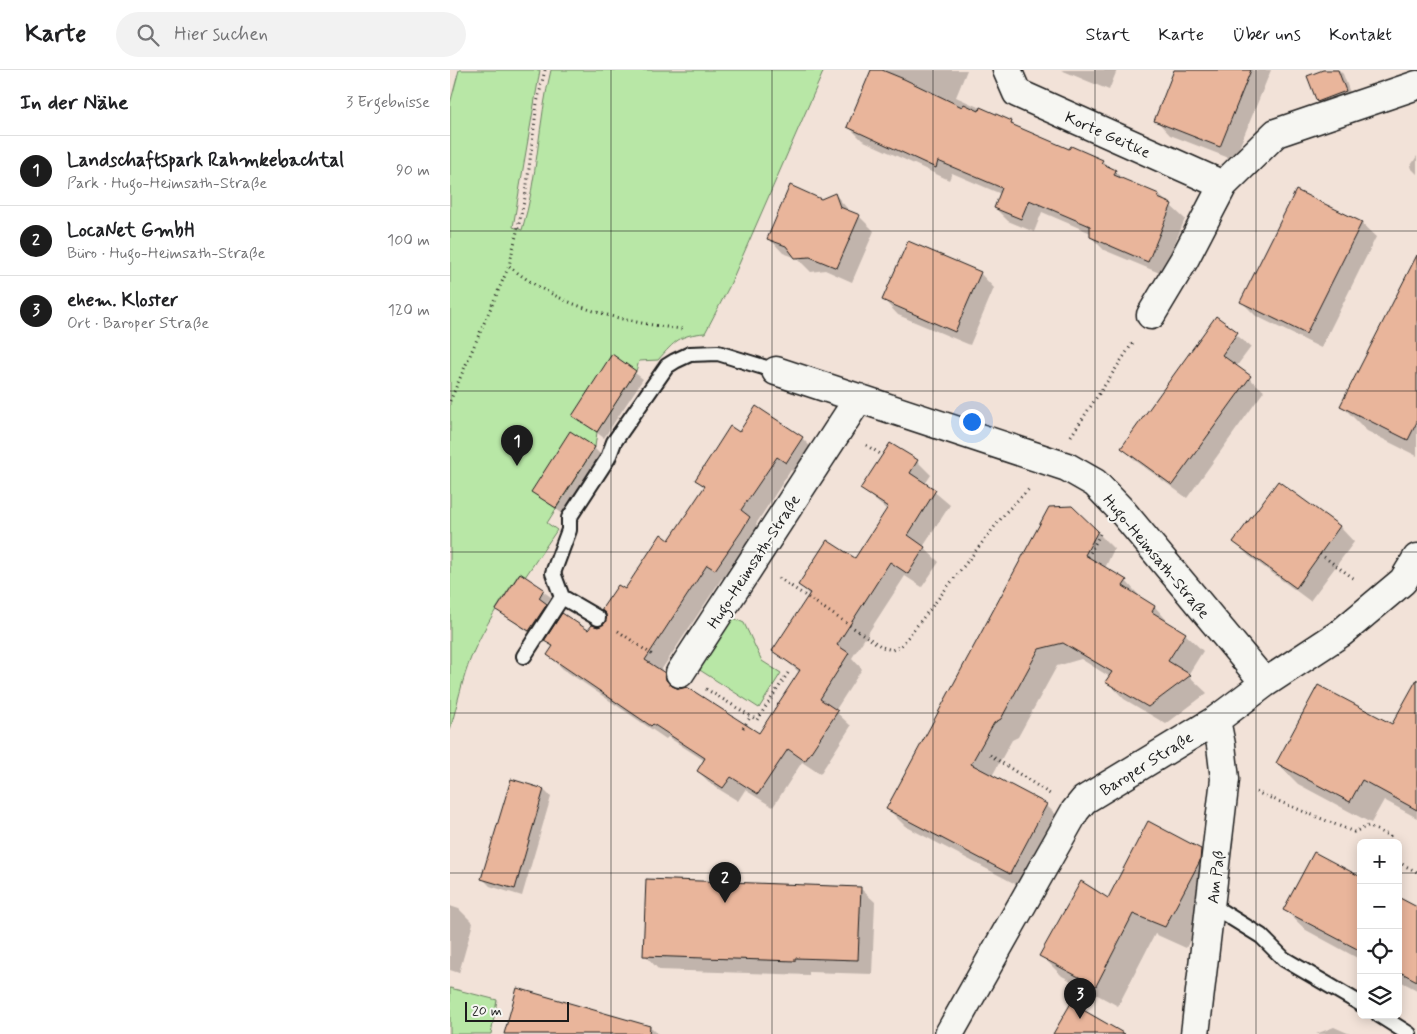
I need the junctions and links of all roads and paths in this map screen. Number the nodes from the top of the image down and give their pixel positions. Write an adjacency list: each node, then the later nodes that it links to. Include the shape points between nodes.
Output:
1 (545, 70): 5 (path, via 526,193)
2 (1007, 70): 4 (street, Korte Geitke, via 1017,93)
3 (1417, 86): 4 (street, via 1276,133)
4 (1223, 185): 6 (street)
5 (509, 266): 7 (path, via 531,284 557,298 598,312); 10 (path)
6 (1151, 315): 13 (path)
7 (685, 330)
8 (776, 371): 9 (street, Hugo-Heimsath-Straße); 18 (lane, Hugo-Heimsath-Straße, via 718,353 702,352 682,357 667,366 614,442 608,458 569,518 569,530 553,573)
9 (860, 398): 13 (street, Hugo-Heimsath-Straße); 16 (street, Hugo-Heimsath-Straße)
10 (450, 401)
11 (874, 450): 12 (path)
12 (882, 455)
13 (1054, 462): 16 (path, via 1007,511 902,646 892,650 882,647); 25 (street, Hugo-Heimsath-Straße, via 1095,483 1122,511)
14 (1320, 554): 19 (path)
15 (1417, 558): 17 (street, Baroper Straße)
16 (754, 561): 23 (street, Hugo-Heimsath-Straße)
17 (1410, 584): 19 (street, Baroper Straße)
18 (562, 597): 20 (lane); 22 (lane)
19 (1382, 598): 25 (street, Baroper Straße, via 1341,633)
20 (598, 618)
21 (615, 629): 23 (path)
22 (524, 656)
23 (680, 673): 26 (path)
24 (788, 673): 26 (path, via 757,720)
25 (1265, 683): 27 (street, Baroper Straße)
26 (751, 716): 28 (path)
27 (1216, 720): 30 (street, Am Paß); 31 (street, Baroper Straße, via 1084,800)
28 (743, 728)
29 (990, 755): 31 (path)
30 (1225, 779): 32 (path, via 1354,832 1368,826 1390,836); 35 (street, Am Paß)
31 (1076, 810): 38 (street, Baroper Straße)
32 (1390, 839)
33 (1402, 864): 34 (path)
34 (1417, 872)
35 (1211, 905): 36 (lane, via 1261,936 1284,959); 39 (street, Am Paß)
36 (1357, 1002)
37 (1385, 1019): 40 (lane)
38 (949, 1034)
39 (1195, 1034)
40 (1408, 1034)

